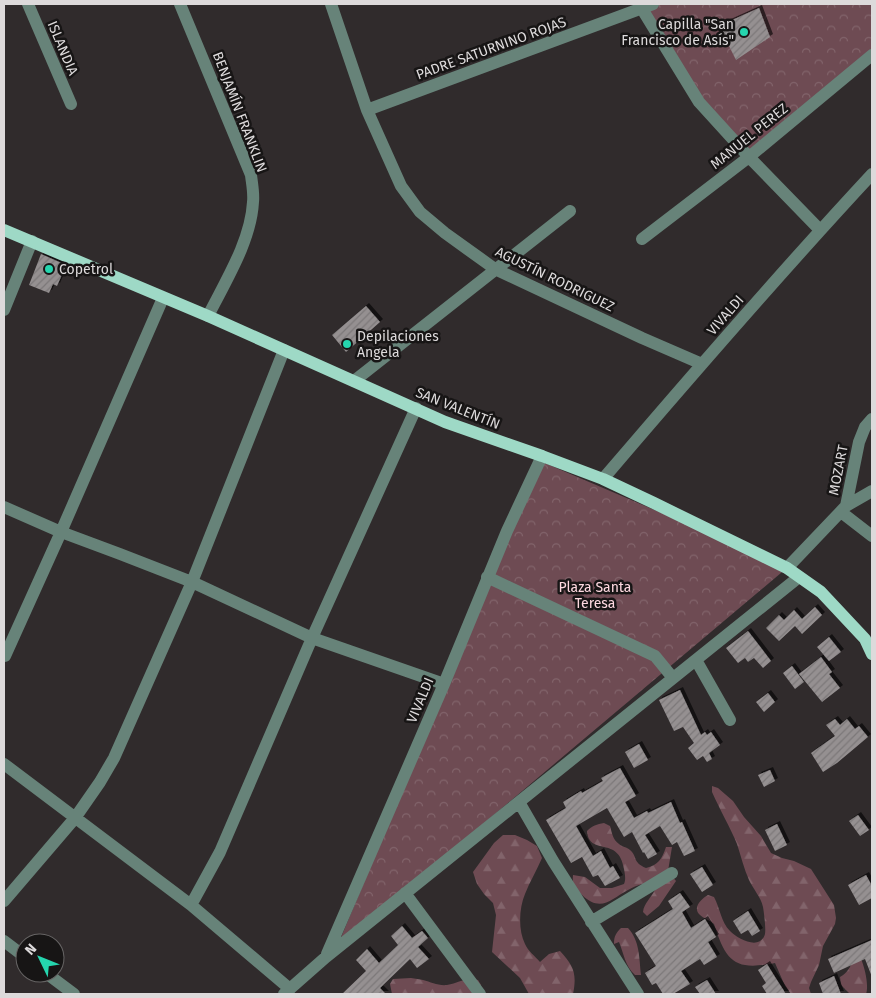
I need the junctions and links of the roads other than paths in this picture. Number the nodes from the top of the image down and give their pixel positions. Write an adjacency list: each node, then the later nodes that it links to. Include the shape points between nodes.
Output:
1 (28, 4): 6 (street, ISLANDIA)
2 (180, 4): 18 (street, BENJAMÍN FRANKLIN, via 251,175 253,202 250,225)
3 (331, 4): 7 (street, AGUSTÍN RODRIGUEZ)
4 (644, 5): 7 (street, PADRE SATURNINO ROJAS); 8 (street, via 699,102)
5 (872, 55): 8 (street, MANUEL PEREZ)
6 (71, 104)
7 (367, 110): 15 (street, AGUSTÍN RODRIGUEZ, via 401,186 420,212)
8 (749, 157): 12 (street); 13 (street, MANUEL PEREZ)
9 (872, 174): 12 (street, VIVALDI)
10 (570, 211): 15 (street)
11 (4, 230): 14 (main road, SAN VALENTÍN)
12 (820, 230): 20 (street, VIVALDI)
13 (642, 239)
14 (32, 241): 16 (main road, SAN VALENTÍN); 17 (street)
15 (495, 269): 20 (street, AGUSTÍN RODRIGUEZ); 21 (street)
16 (163, 298): 18 (main road, SAN VALENTÍN); 29 (street)
17 (4, 310)
18 (208, 316): 19 (main road, SAN VALENTÍN)
19 (284, 350): 21 (main road, SAN VALENTÍN); 34 (street)
20 (702, 364): 25 (street, VIVALDI)
21 (354, 381): 22 (main road, SAN VALENTÍN)
22 (416, 408): 24 (main road, SAN VALENTÍN, via 445,422); 35 (street)
23 (872, 419): 28 (street, MOZART, via 859,442)
24 (542, 456): 25 (main road, SAN VALENTÍN); 32 (street, VIVALDI)
25 (603, 479): 31 (main road, SAN VALENTÍN)
26 (872, 491): 28 (street)
27 (4, 507): 29 (street)
28 (844, 509): 30 (street); 31 (street, MOZART)
29 (61, 532): 34 (street); 37 (street)
30 (872, 536)
31 (787, 568): 33 (main road, SAN VALENTÍN)
32 (487, 577): 39 (street, via 654,656); 40 (street, VIVALDI)
33 (799, 577): 36 (main road, SAN VALENTÍN, via 821,592 865,639); 38 (street)
34 (192, 582): 35 (street); 44 (street, via 114,758)
35 (312, 638): 40 (street); 48 (street, via 220,852)
36 (872, 654)
37 (5, 656)
38 (696, 660): 39 (street); 41 (street)
39 (673, 678): 43 (street)
40 (444, 684): 52 (street, VIVALDI)
41 (730, 720)
42 (4, 764): 44 (street)
43 (519, 802): 46 (street); 49 (street)
44 (75, 818): 47 (street); 48 (street)
45 (672, 873): 49 (street)
46 (405, 893): 52 (street); 56 (street)
47 (4, 901)
48 (191, 905): 54 (street)
49 (591, 922): 57 (street)
50 (4, 941): 51 (street)
51 (15, 949)
52 (326, 957): 54 (street)
53 (59, 983): 55 (street)
54 (287, 992)
55 (74, 994)
56 (480, 994)
57 (638, 994)

